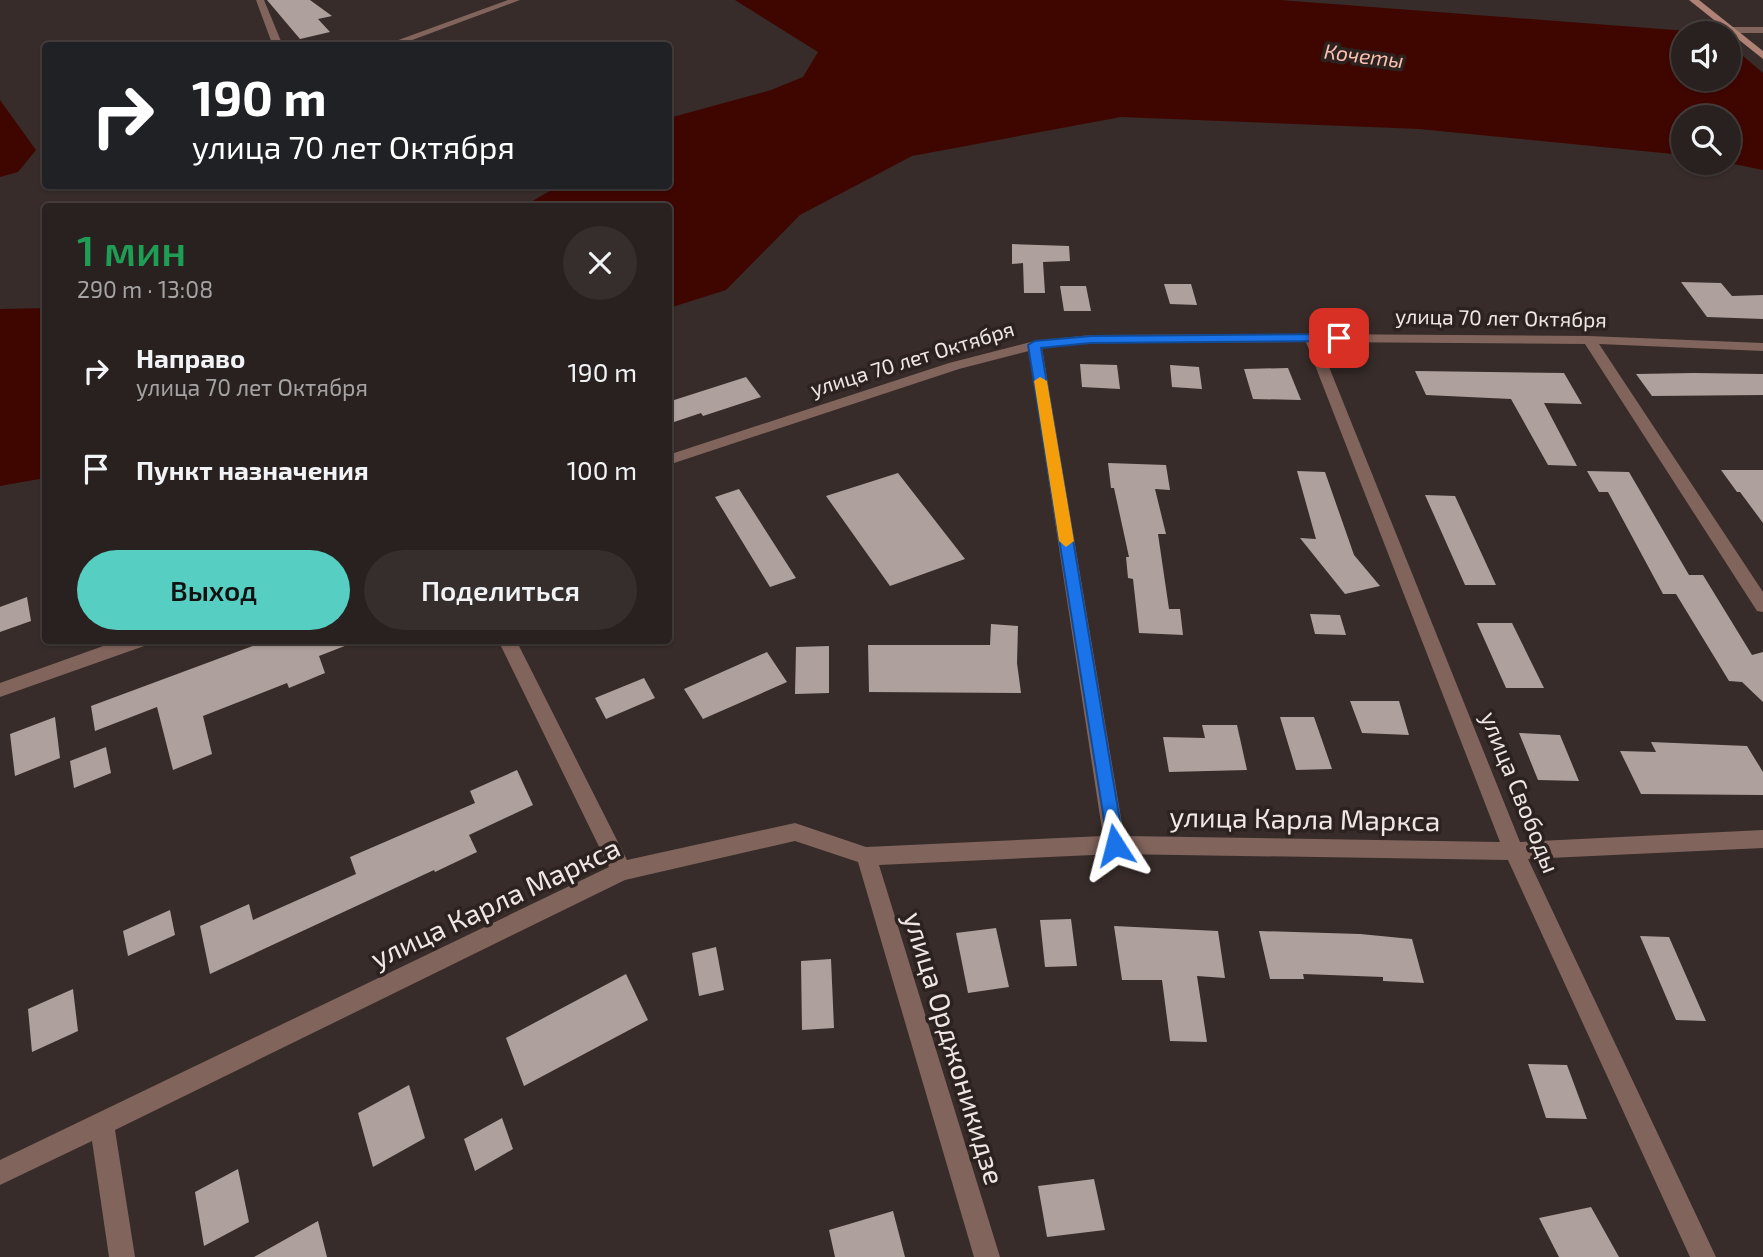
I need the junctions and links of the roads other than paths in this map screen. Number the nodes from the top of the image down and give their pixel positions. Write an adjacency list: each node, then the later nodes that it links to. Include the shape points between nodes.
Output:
1 (260, 0): 8 (street)
2 (516, 0): 9 (street)
3 (1693, 0): 4 (street)
4 (1719, 21)
5 (1741, 30): 6 (lane)
6 (1763, 30)
7 (1741, 39): 10 (street)
8 (276, 42)
9 (397, 42)
10 (1763, 57)
11 (1311, 338): 12 (street, улица 70 лет Октября); 13 (street, улица 70 лет Октября, via 1091,340); 22 (street, улица Свободы)
12 (1589, 340): 14 (street, улица 70 лет Октября); 16 (street)
13 (1035, 345): 15 (street, улица 70 лет Октября, via 954,366); 21 (street)
14 (1763, 346)
15 (672, 459)
16 (1763, 606)
17 (130, 644): 19 (street)
18 (509, 644): 24 (street)
19 (0, 690)
20 (1763, 839): 22 (street, улица Карла Маркса)
21 (1115, 845): 22 (street, улица Карла Маркса); 23 (street, улица Карла Маркса)
22 (1514, 850): 29 (street, улица Свободы)
23 (866, 856): 24 (street, улица Карла Маркса, via 795,832); 28 (street, улица Орджоникидзе)
24 (622, 871): 25 (street, улица Карла Маркса)
25 (102, 1124): 26 (street, улица Карла Маркса); 27 (street)
26 (0, 1173)
27 (122, 1257)
28 (987, 1257)
29 (1703, 1257)

